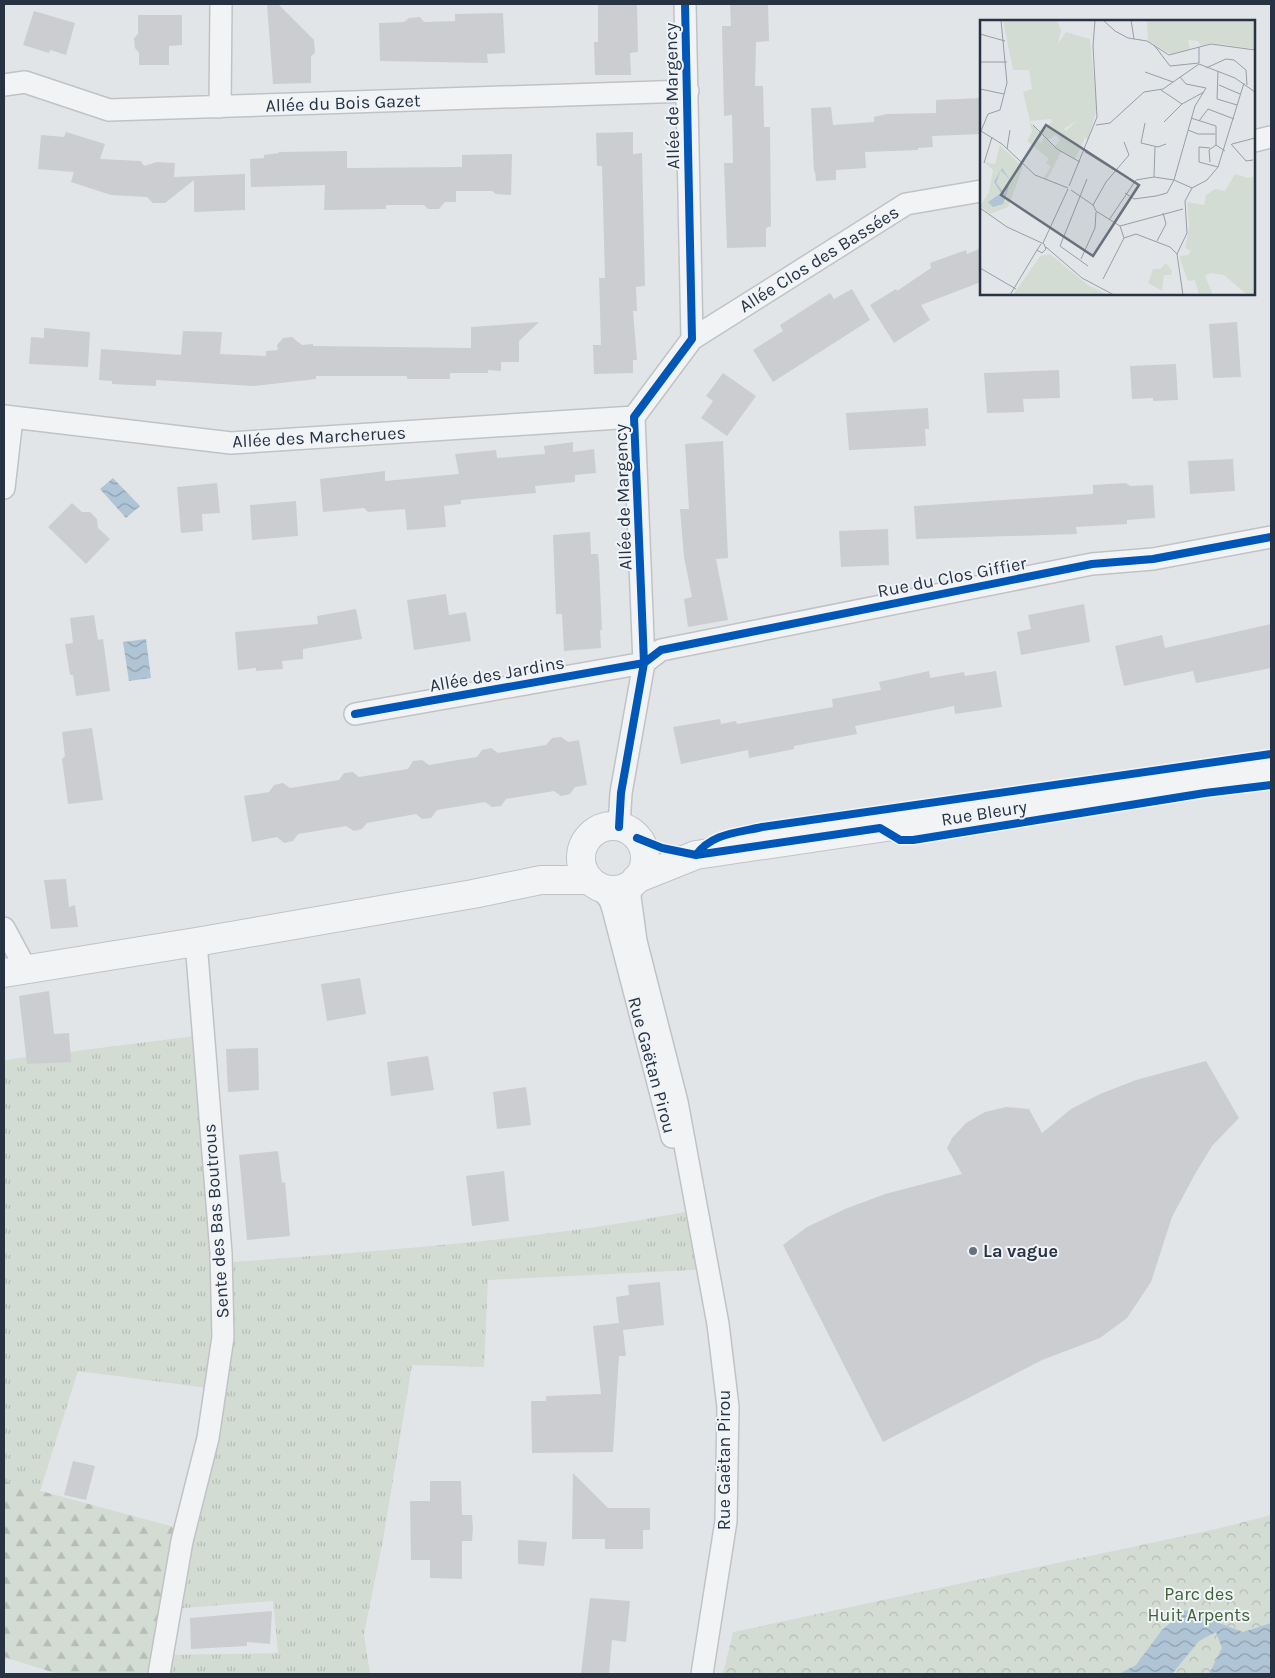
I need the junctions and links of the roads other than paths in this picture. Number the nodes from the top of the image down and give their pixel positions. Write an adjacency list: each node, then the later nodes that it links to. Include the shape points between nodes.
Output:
1 (221, 4): 5 (street)
2 (685, 4): 4 (street, Allée de Margency)
3 (4, 85): 5 (street, Allée du Bois Gazet, via 25,82 109,110)
4 (688, 91): 5 (street, Allée du Bois Gazet); 9 (street, Allée de Margency)
5 (220, 108)
6 (1271, 137): 7 (street)
7 (1255, 141)
8 (980, 191): 9 (street, Allée Clos des Bassées, via 906,204)
9 (692, 339): 11 (street, Allée de Margency)
10 (8, 417): 11 (street, Allée des Marcherues, via 231,443); 12 (street)
11 (634, 417): 14 (street, Allée de Margency)
12 (4, 488)
13 (1271, 537): 14 (street, Rue du Clos Giffier, via 1153,560 1092,564 661,650)
14 (644, 663): 15 (street, Allée des Jardins); 17 (street, Allée de Margency, via 621,793)
15 (355, 714)
16 (1271, 770): 19 (street, Rue Bleury)
17 (628, 832): 18 (street, via 609,826); 19 (street, Rue Bleury, via 662,848); 20 (street, via 644,852 644,862)
18 (591, 834): 21 (street, via 546,874); 22 (street, via 585,842 581,862)
19 (696, 855): 20 (street, Rue Bleury)
20 (634, 881): 22 (street, via 619,889); 26 (street, Rue Gaëtan Pirou, via 630,897 636,941 677,1102)
21 (527, 883): 22 (street, via 558,879); 24 (street)
22 (594, 883): 26 (street, Rue Gaëtan Pirou, via 610,900 613,909 662,1104)
23 (4, 928): 25 (street)
24 (196, 942): 25 (street); 27 (street, Sente des Bas Boutrous, via 221,1253 223,1337 208,1438 182,1541)
25 (15, 971)
26 (704, 1245): 28 (street, Rue Gaëtan Pirou, via 728,1407 726,1521)
27 (159, 1674)
28 (702, 1674)

